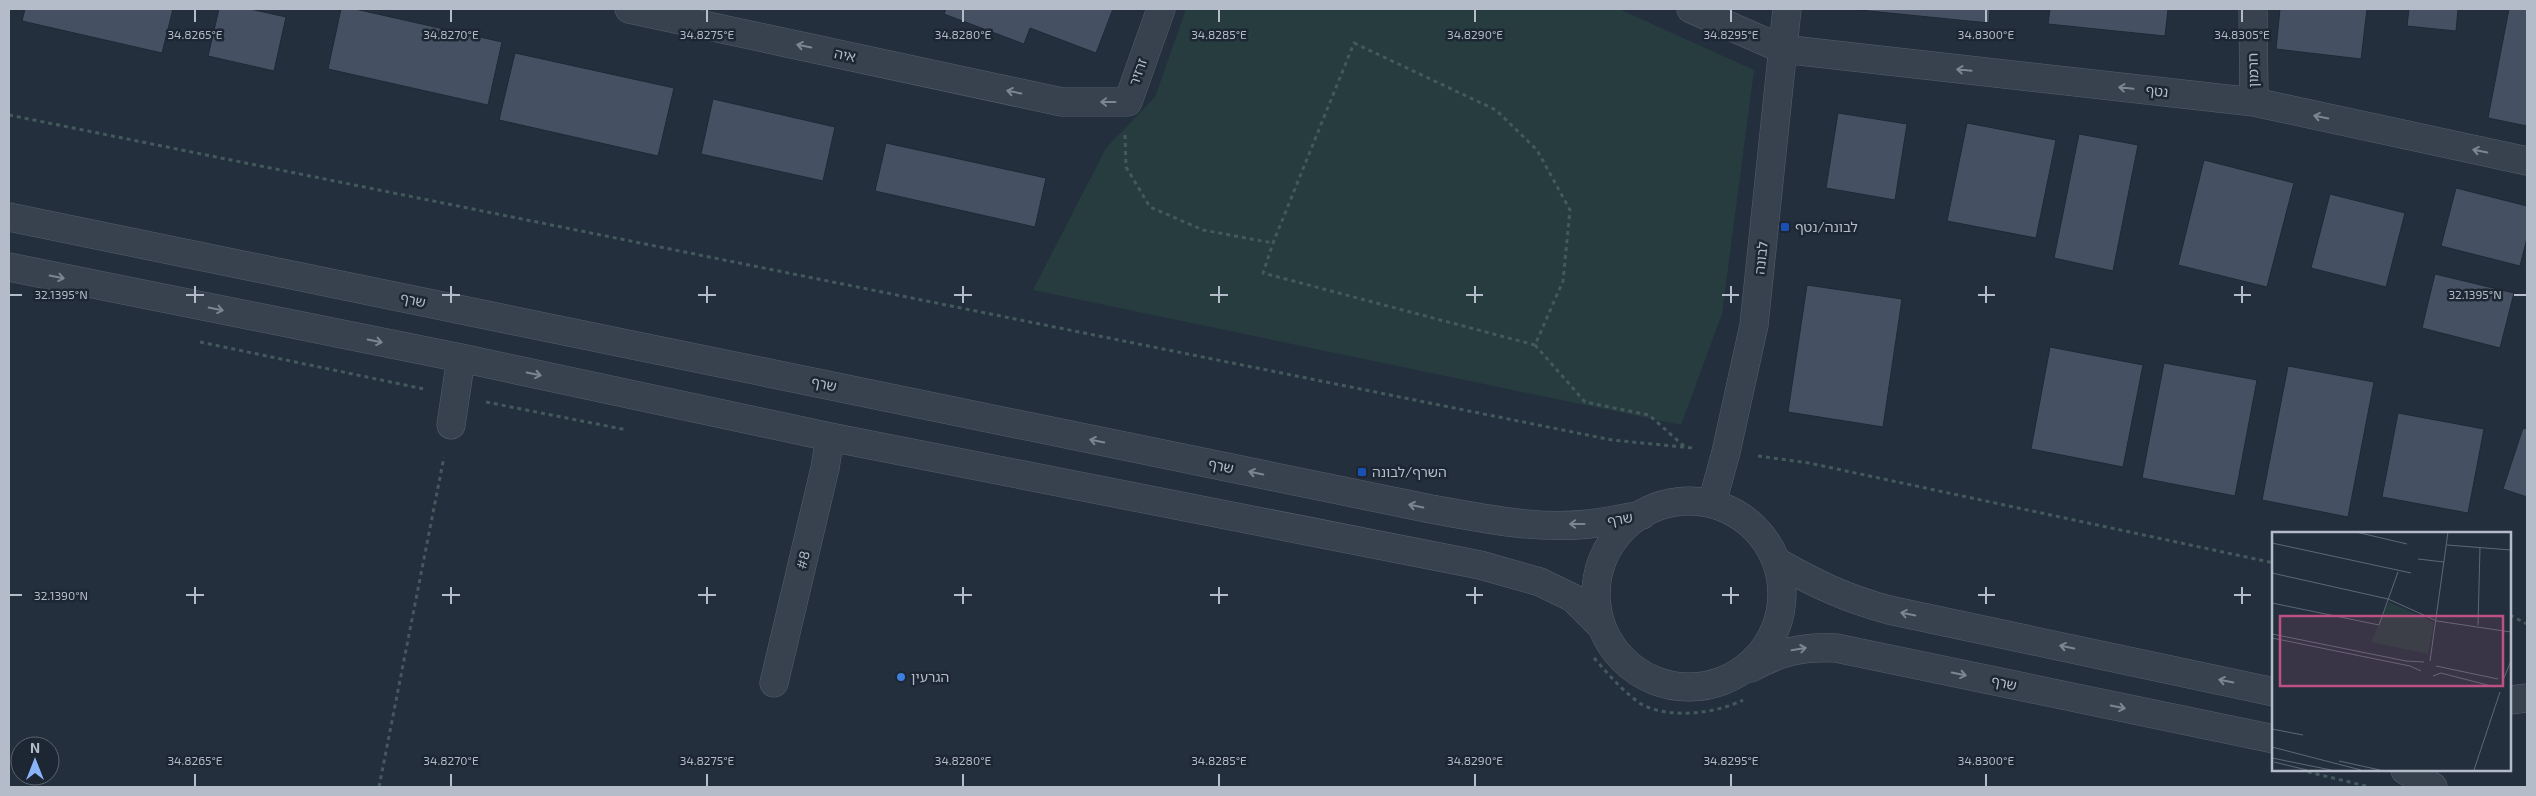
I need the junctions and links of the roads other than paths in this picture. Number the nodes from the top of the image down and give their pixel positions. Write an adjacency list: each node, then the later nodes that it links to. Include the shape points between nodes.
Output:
1 (629, 9): 7 (street, איה, one-way to 1)
2 (1162, 9): 7 (street, זרזיר, one-way to 7, via 1128,102)
3 (1691, 9): 6 (street, נטף)
4 (1787, 9): 6 (street, לבונה)
5 (2252, 9): 8 (street, חרמון)
6 (1782, 49): 8 (street, נטף, one-way to 6); 15 (street, לבונה, via 1754,325)
7 (1062, 102)
8 (2254, 102): 9 (street, נטף, one-way to 8)
9 (2527, 161)
10 (9, 216): 16 (street, שרף, one-way to 10, via 1588,524 1548,524 1498,521 1431,509)
11 (9, 267): 12 (street, one-way to 12)
12 (461, 358): 13 (street); 14 (street, one-way to 14)
13 (451, 425)
14 (830, 436): 18 (street, via 1480,565 1540,582 1574,598); 19 (street, #8)
15 (1712, 503): 16 (street, via 1680,501 1648,510); 17 (street, via 1738,514 1759,532)
16 (1642, 515): 18 (street, via 1622,529 1607,550 1598,575 1596,601)
17 (1777, 562): 20 (street, via 1783,581 1783,608 1775,634); 21 (street, one-way to 17, via 1889,610 1851,600)
18 (1601, 626): 20 (street, via 1613,650 1633,669 1657,682 1684,688)
19 (774, 682)
20 (1741, 687): 24 (street, שרף, one-way to 24, via 1768,658 1814,646 1836,648)
21 (2272, 692)
22 (2527, 698): 23 (street)
23 (2511, 700)
24 (2272, 739)
25 (2407, 771): 27 (street)
26 (2444, 771): 28 (street)
27 (2433, 787)
28 (2444, 787)

